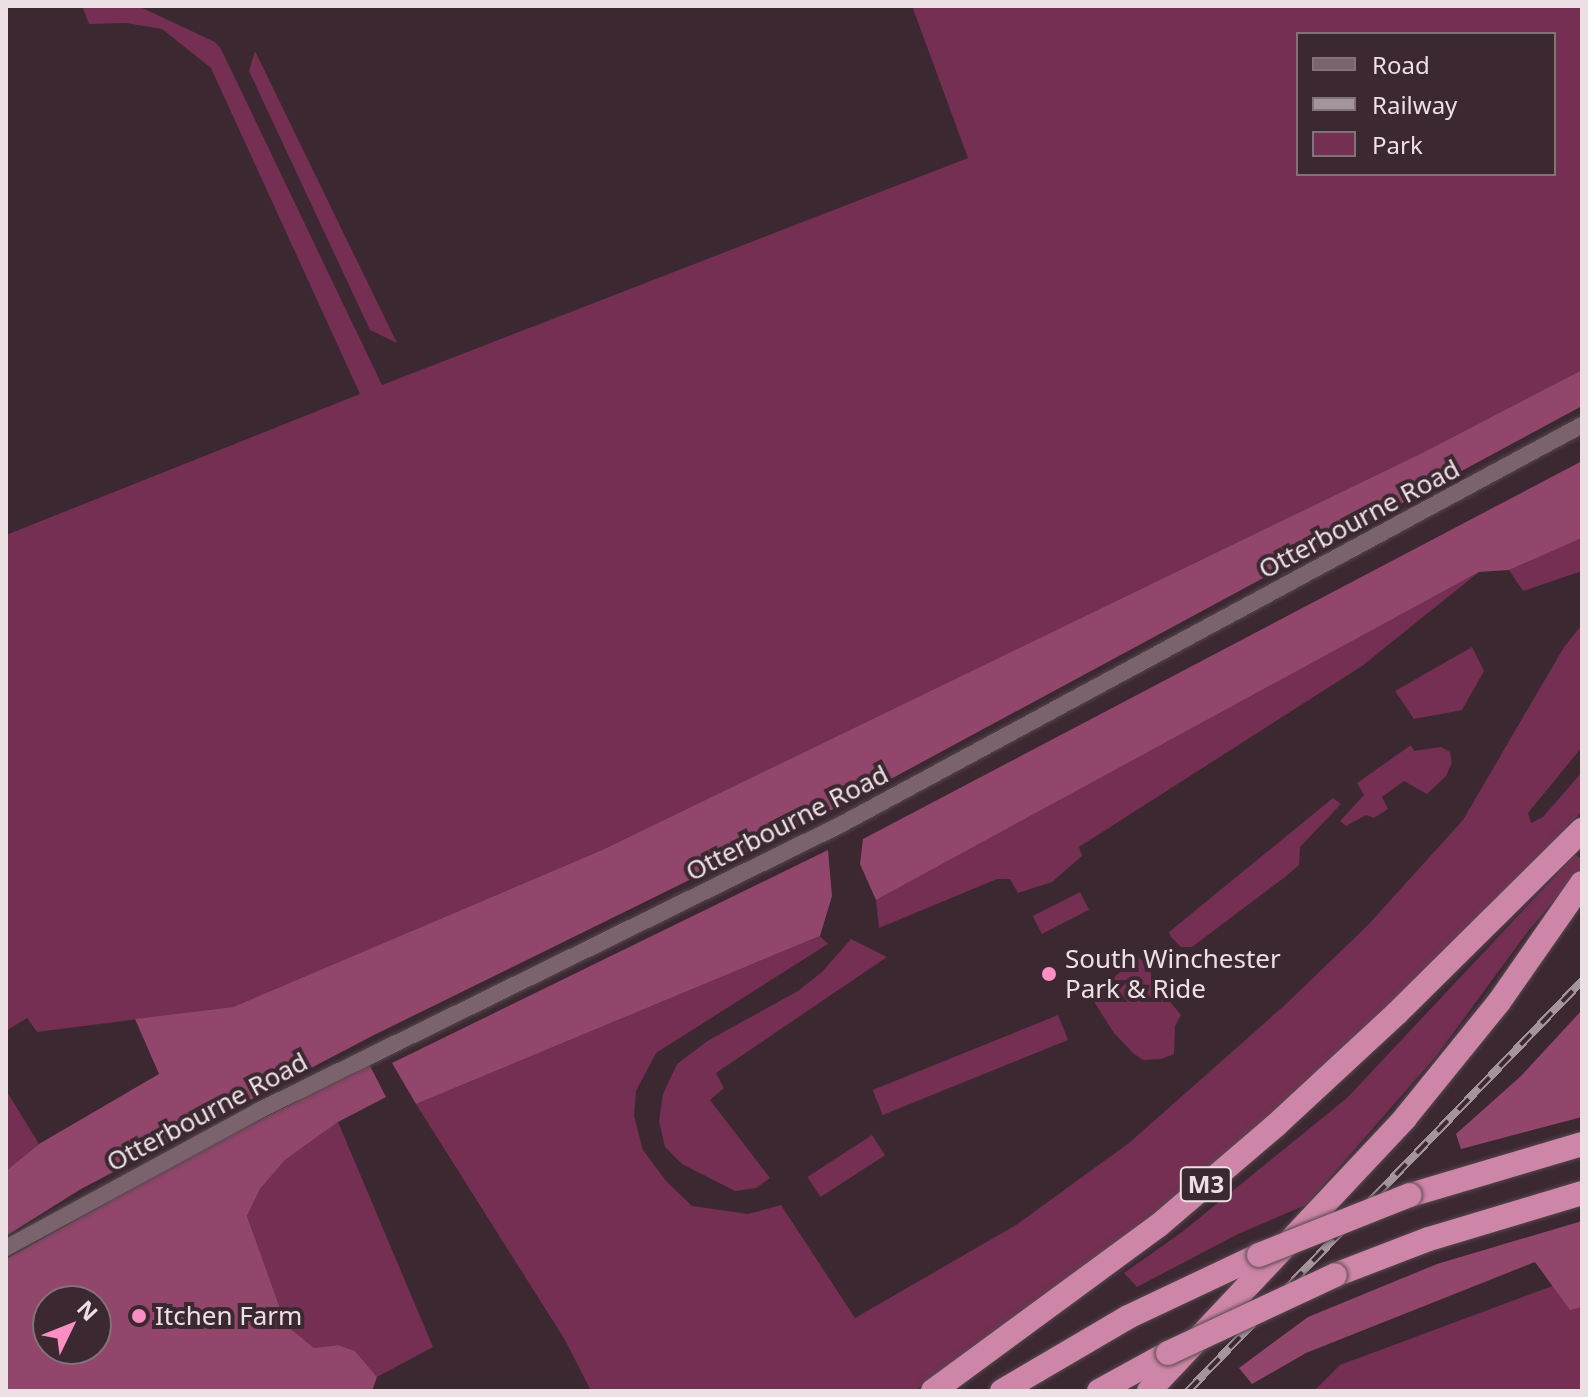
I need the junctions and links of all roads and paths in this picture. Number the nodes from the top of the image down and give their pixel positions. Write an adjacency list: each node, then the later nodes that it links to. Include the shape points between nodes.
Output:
1 (1582, 425): 6 (street, Otterbourne Road, via 842,824 282,1099)
2 (1582, 830): 7 (highway, M3, via 1275,1126 1158,1226)
3 (1582, 883): 10 (highway, via 1499,1002 1405,1118)
4 (1582, 1144): 8 (highway, bridge, via 1410,1195 1259,1255 1128,1317)
5 (1582, 1193): 9 (highway, bridge, via 1429,1239 1335,1275)
6 (6, 1248)
7 (933, 1391)
8 (1002, 1391)
9 (1099, 1391)
10 (1149, 1391)

